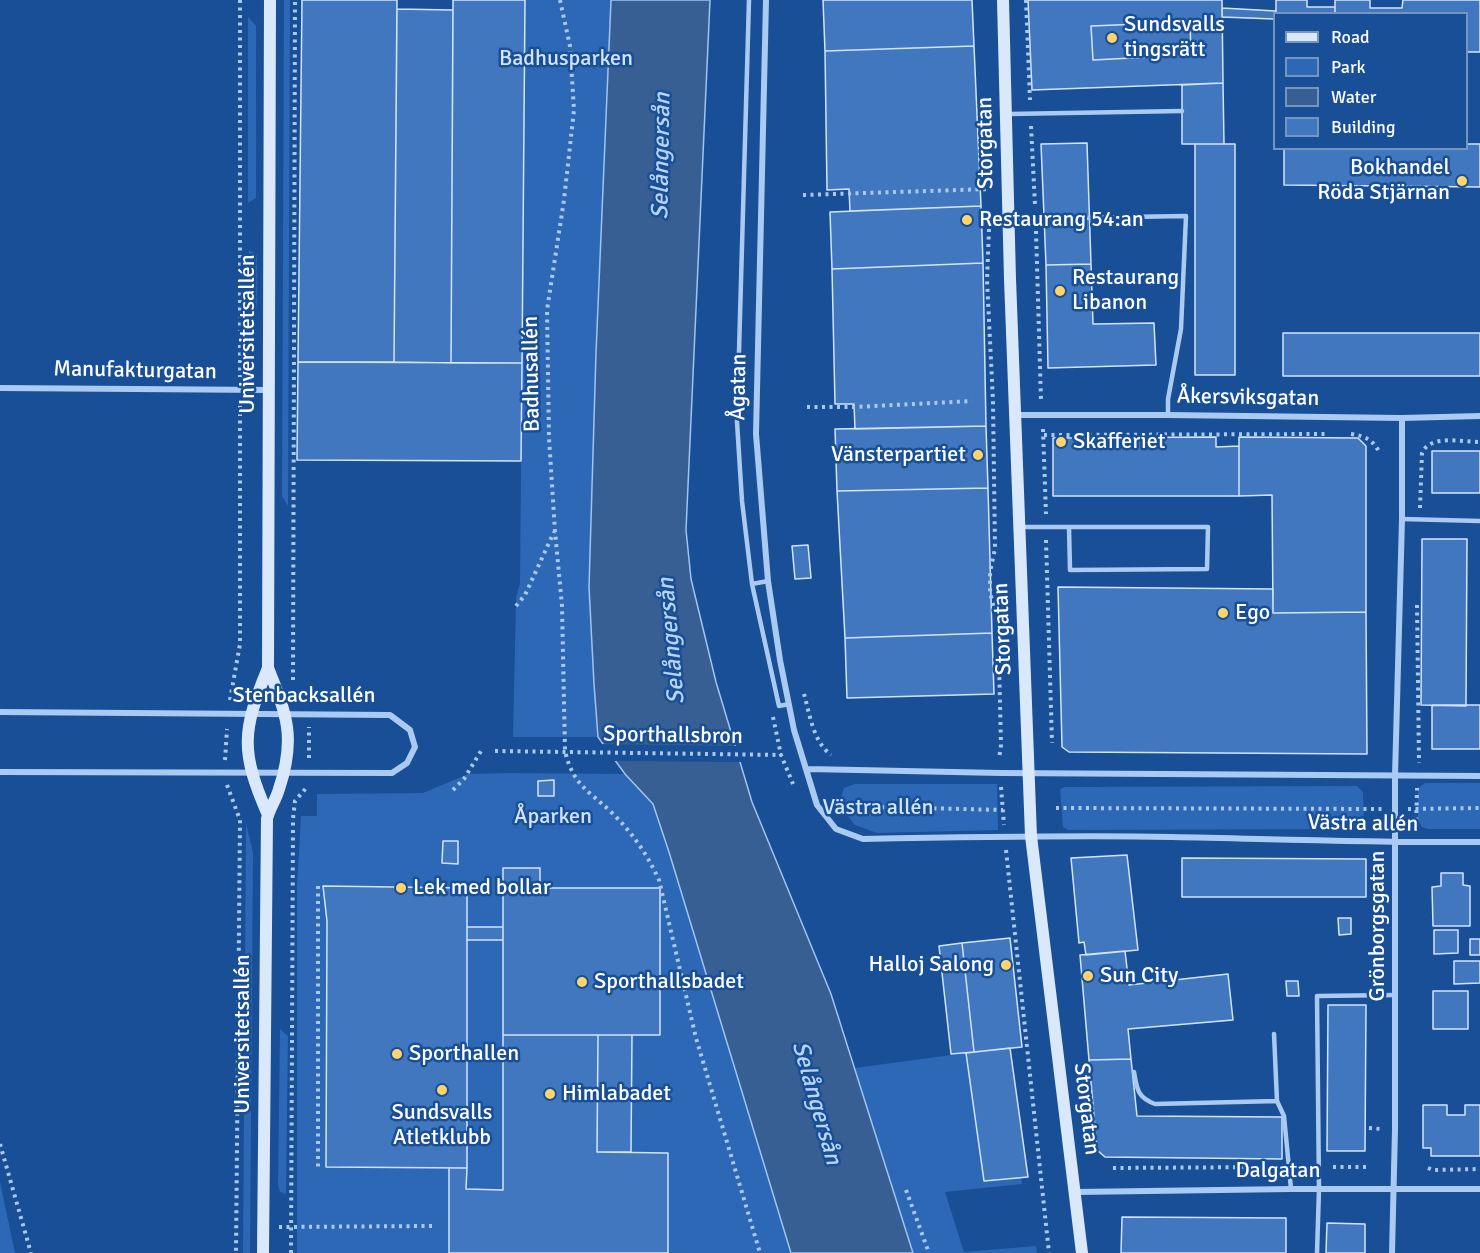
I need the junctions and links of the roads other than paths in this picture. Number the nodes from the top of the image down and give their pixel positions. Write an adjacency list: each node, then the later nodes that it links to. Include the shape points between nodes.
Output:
1 (270, 0): 9 (street, Universitetsallén)
2 (749, 0): 19 (lane, via 737,422)
3 (766, 0): 18 (street, Ågatan, via 756,434)
4 (1003, 0): 6 (street, Storgatan)
5 (1182, 111): 6 (lane)
6 (1006, 114): 7 (street, Storgatan)
7 (1009, 219): 10 (street, Storgatan); 11 (lane, via 1186,216 1180,329)
8 (0, 388): 9 (street, Manufakturgatan)
9 (269, 390): 20 (street, Universitetsallén)
10 (1016, 415): 11 (street, Åkersviksgatan); 16 (street, Storgatan)
11 (1168, 415): 13 (street, Åkersviksgatan)
12 (1480, 416): 13 (street, Åkersviksgatan)
13 (1402, 418): 14 (street, Grönborgsgatan)
14 (1402, 519): 15 (lane); 30 (street, Grönborgsgatan)
15 (1480, 521)
16 (1021, 527): 17 (lane); 29 (street, Storgatan)
17 (1069, 527): 17 (lane, via 1208,527 1207,569 1070,570)
18 (768, 581): 19 (lane); 21 (street, Ågatan)
19 (752, 584): 21 (lane, via 779,706)
20 (268, 668): 23 (street, Universitetsallén); 24 (street, Universitetsallén)
21 (789, 704): 25 (street, Ågatan)
22 (0, 712): 24 (street, Stenbacksallén)
23 (285, 713): 24 (street, Stenbacksallén); 28 (street, Universitetsallén, via 289,745); 28 (street, Stenbacksallén, via 390,715 410,730 415,747 407,763 392,772)
24 (250, 715): 26 (street, Universitetsallén, via 247,744)
25 (808, 770): 29 (street); 33 (street, Västra allén, via 817,805 836,829 863,839)
26 (251, 771): 27 (street, Stenbacksallén); 28 (street, Stenbacksallén); 32 (street, Universitetsallén)
27 (0, 772)
28 (283, 773): 32 (street, Universitetsallén)
29 (1029, 773): 30 (street); 33 (street, Storgatan)
30 (1395, 776): 31 (street); 35 (street, Grönborgsgatan)
31 (1480, 776)
32 (268, 815): 45 (street, Universitetsallén)
33 (1031, 836): 35 (street, Västra allén); 44 (street, Storgatan)
34 (1480, 842): 35 (street, Västra allén)
35 (1396, 843): 36 (street, Grönborgsgatan)
36 (1395, 995): 41 (street, Grönborgsgatan); 42 (lane, via 1317,996)
37 (1274, 1034): 39 (lane)
38 (1134, 1072): 39 (lane, via 1143,1099 1155,1104)
39 (1277, 1101): 40 (lane, via 1284,1116)
40 (1291, 1188): 42 (street, Dalgatan); 44 (street, Dalgatan)
41 (1394, 1188): 42 (street, Dalgatan); 43 (street, Dalgatan); 48 (street, Grönborgsgatan)
42 (1318, 1189): 47 (lane)
43 (1480, 1189)
44 (1076, 1192): 46 (street, Storgatan)
45 (263, 1253)
46 (1082, 1253)
47 (1317, 1253)
48 (1392, 1253)

